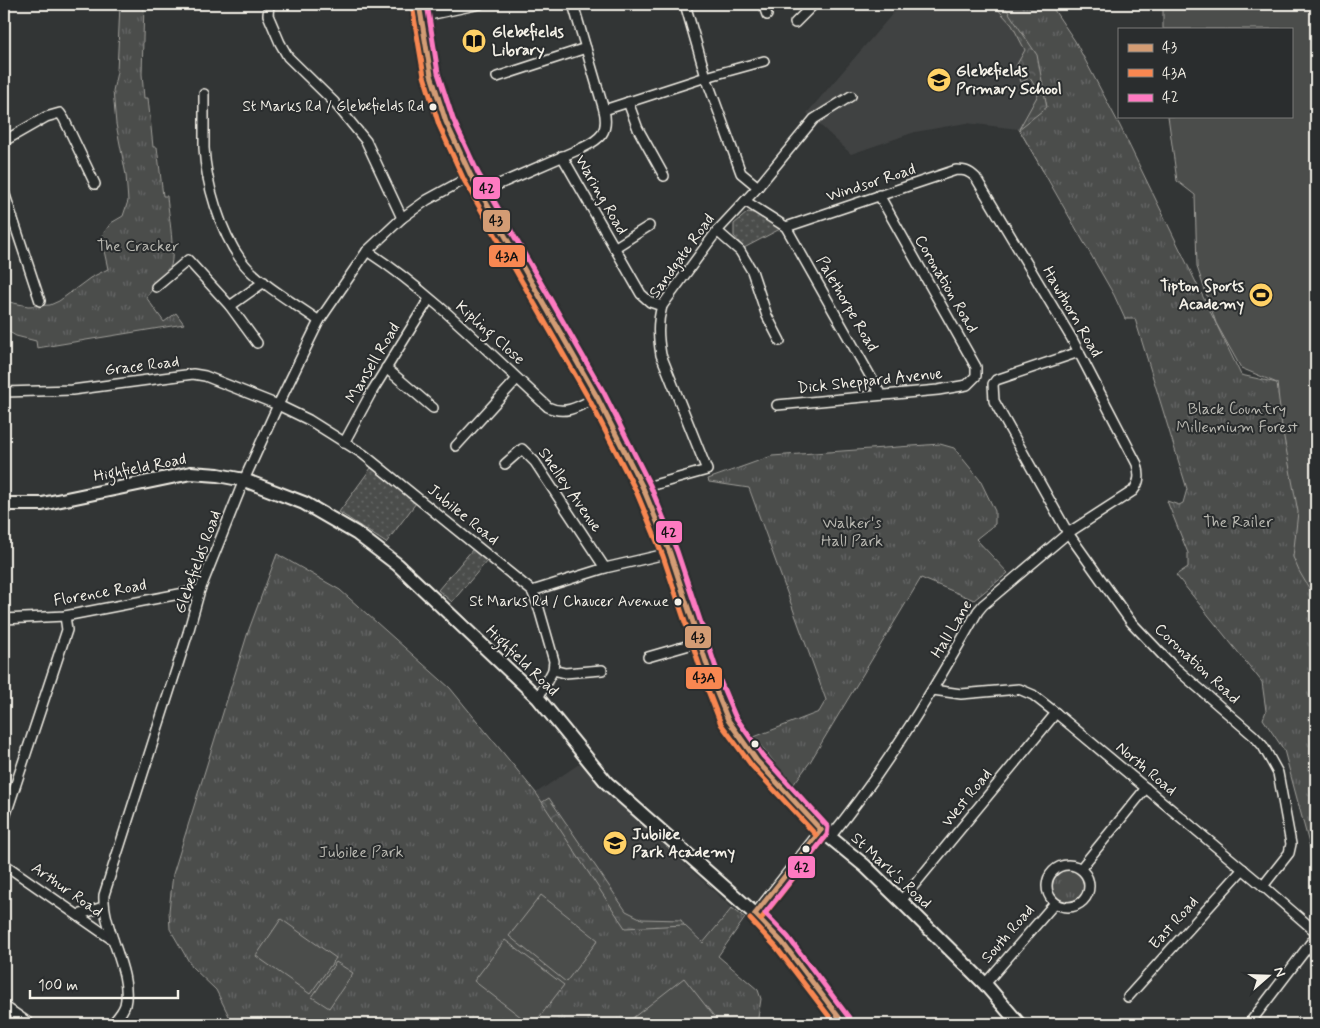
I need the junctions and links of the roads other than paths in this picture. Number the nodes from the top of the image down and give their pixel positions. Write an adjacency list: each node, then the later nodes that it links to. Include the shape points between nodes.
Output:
1 (270, 4): 29 (street, via 268,15 288,57 334,102 366,141)
2 (480, 4): 7 (street)
3 (573, 4): 10 (street)
4 (685, 4): 13 (street)
5 (763, 4): 8 (street)
6 (814, 4): 9 (street)
7 (420, 10): 21 (street, St Mark's Road, via 432,78 446,122)
8 (767, 15)
9 (795, 24)
10 (586, 48): 12 (street); 17 (street)
11 (764, 61): 13 (street)
12 (497, 77)
13 (706, 77): 16 (street); 24 (street, via 741,173)
14 (204, 94): 35 (street, via 204,150 222,224 241,261)
15 (851, 96): 24 (street, Sandgate Road, via 814,119)
16 (628, 102): 17 (street); 22 (street, via 638,129)
17 (604, 110): 19 (street, via 607,122 604,133 595,142)
18 (4, 141): 23 (street, via 46,117 60,113)
19 (562, 156): 26 (street); 33 (street, Waring Road)
20 (965, 170): 27 (street, Windsor Road, via 956,170); 44 (street, Hawthorn Road, via 976,178)
21 (471, 176): 26 (street, St Mark's Road); 29 (street, Glebefields Road)
22 (664, 176)
23 (95, 184)
24 (758, 187): 28 (street, Sandgate Road)
25 (4, 192): 38 (street)
26 (480, 192): 50 (street, St Mark's Road)
27 (879, 195): 31 (street, Windsor Road); 47 (street, Coronation Road, via 976,367 976,376)
28 (745, 201): 31 (street); 32 (street, Sandgate Road)
29 (402, 218): 34 (street, Glebefields Road)
30 (649, 226): 33 (street, Waring Road)
31 (786, 227): 49 (street, Palethorpe Road)
32 (718, 231): 40 (street, Sandgate Road); 42 (street, via 740,251 752,271 767,316)
33 (614, 248): 40 (street, Waring Road, via 641,294)
34 (367, 251): 37 (street, Kipling Close); 41 (street, Glebefields Road)
35 (264, 282): 39 (street); 41 (street)
36 (156, 287): 39 (street, via 188,260)
37 (429, 299): 45 (street, Mansell Road); 46 (street, Kipling Close)
38 (40, 301)
39 (230, 306): 43 (street)
40 (662, 306): 59 (street, Sandgate Road, via 657,334 660,354 707,470)
41 (319, 321): 51 (street, Glebefields Road)
42 (780, 341)
43 (257, 343)
44 (1079, 352): 57 (street, Hawthorn Road, via 1137,464); 61 (street, Coronation Road, via 996,380 993,384 994,401)
45 (386, 368): 53 (street); 54 (street, Mansell Road)
46 (518, 379): 50 (street, Kipling Close, via 554,410 569,411); 55 (street)
47 (967, 385): 49 (street, Dick Sheppard Avenue)
48 (4, 392): 51 (street, Grace Road, via 72,390 193,374)
49 (881, 395): 52 (street, Dick Sheppard Avenue)
50 (598, 398): 59 (street, St Mark's Road)
51 (278, 405): 54 (street, Jubilee Road); 58 (street, Glebefields Road)
52 (777, 405)
53 (433, 408)
54 (344, 443): 65 (street, Jubilee Road, via 363,454)
55 (456, 446)
56 (506, 464): 63 (street, Shelley Avenue, via 522,448)
57 (1140, 478): 61 (street, Hall Lane, via 1133,491)
58 (244, 480): 60 (street, Highfield Road, via 191,473 42,504); 64 (street, Glebefields Road); 73 (street, Highfield Road, via 304,502 356,533 398,565)
59 (643, 488): 62 (street, St Mark's Road)
60 (4, 504)
61 (1068, 533): 72 (street, Hall Lane, via 983,605); 81 (street, Coronation Road, via 1149,643 1254,736 1272,760 1278,773 1291,844 1289,853)
62 (670, 553): 63 (street); 68 (street, St Mark's Road)
63 (605, 568): 65 (street)
64 (200, 590): 66 (street, Florence Road); 84 (street, Glebefields Road, via 104,894)
65 (532, 591): 70 (street, via 554,661)
66 (65, 616): 67 (street, Florence Road); 76 (street, via 67,630)
67 (4, 619)
68 (700, 642): 69 (street); 77 (street, St Mark's Road, via 728,720 757,761)
69 (648, 657)
70 (553, 670): 71 (street); 73 (street)
71 (602, 670)
72 (933, 690): 74 (street, North Road, via 961,694 1019,689 1033,695); 77 (street, Hall Lane, via 890,756)
73 (538, 698): 85 (street, Highfield Road, via 607,783)
74 (1056, 713): 75 (street, North Road); 82 (street, West Road)
75 (1146, 788): 79 (street); 80 (street, North Road)
76 (4, 820)
77 (826, 833): 82 (street, St Mark's Road); 85 (street, Hall Lane)
78 (4, 864): 86 (street, Arthur Road)
79 (1081, 868): 83 (street, South Road, via 1060,866 1051,873 1048,894); 83 (street, South Road, via 1090,883 1086,899 1071,908)
80 (1243, 869): 81 (street, North Road); 90 (street, East Road)
81 (1263, 886): 87 (street, North Road)
82 (901, 901): 89 (street, St Mark's Road)
83 (1055, 903): 89 (street, South Road)
84 (103, 907): 86 (street); 88 (street, Glebefields Road)
85 (755, 914): 94 (street, Highfield Road, via 782,942)
86 (78, 915): 88 (street, Arthur Road)
87 (1316, 934): 96 (street)
88 (114, 940): 93 (street, Glebefields Road, via 125,997 123,1009)
89 (985, 984): 95 (street, St Mark's Road)
90 (1128, 997)
91 (4, 1006): 92 (street)
92 (30, 1024)
93 (112, 1024)
94 (844, 1024)
95 (1019, 1024)
96 (1249, 1024)

